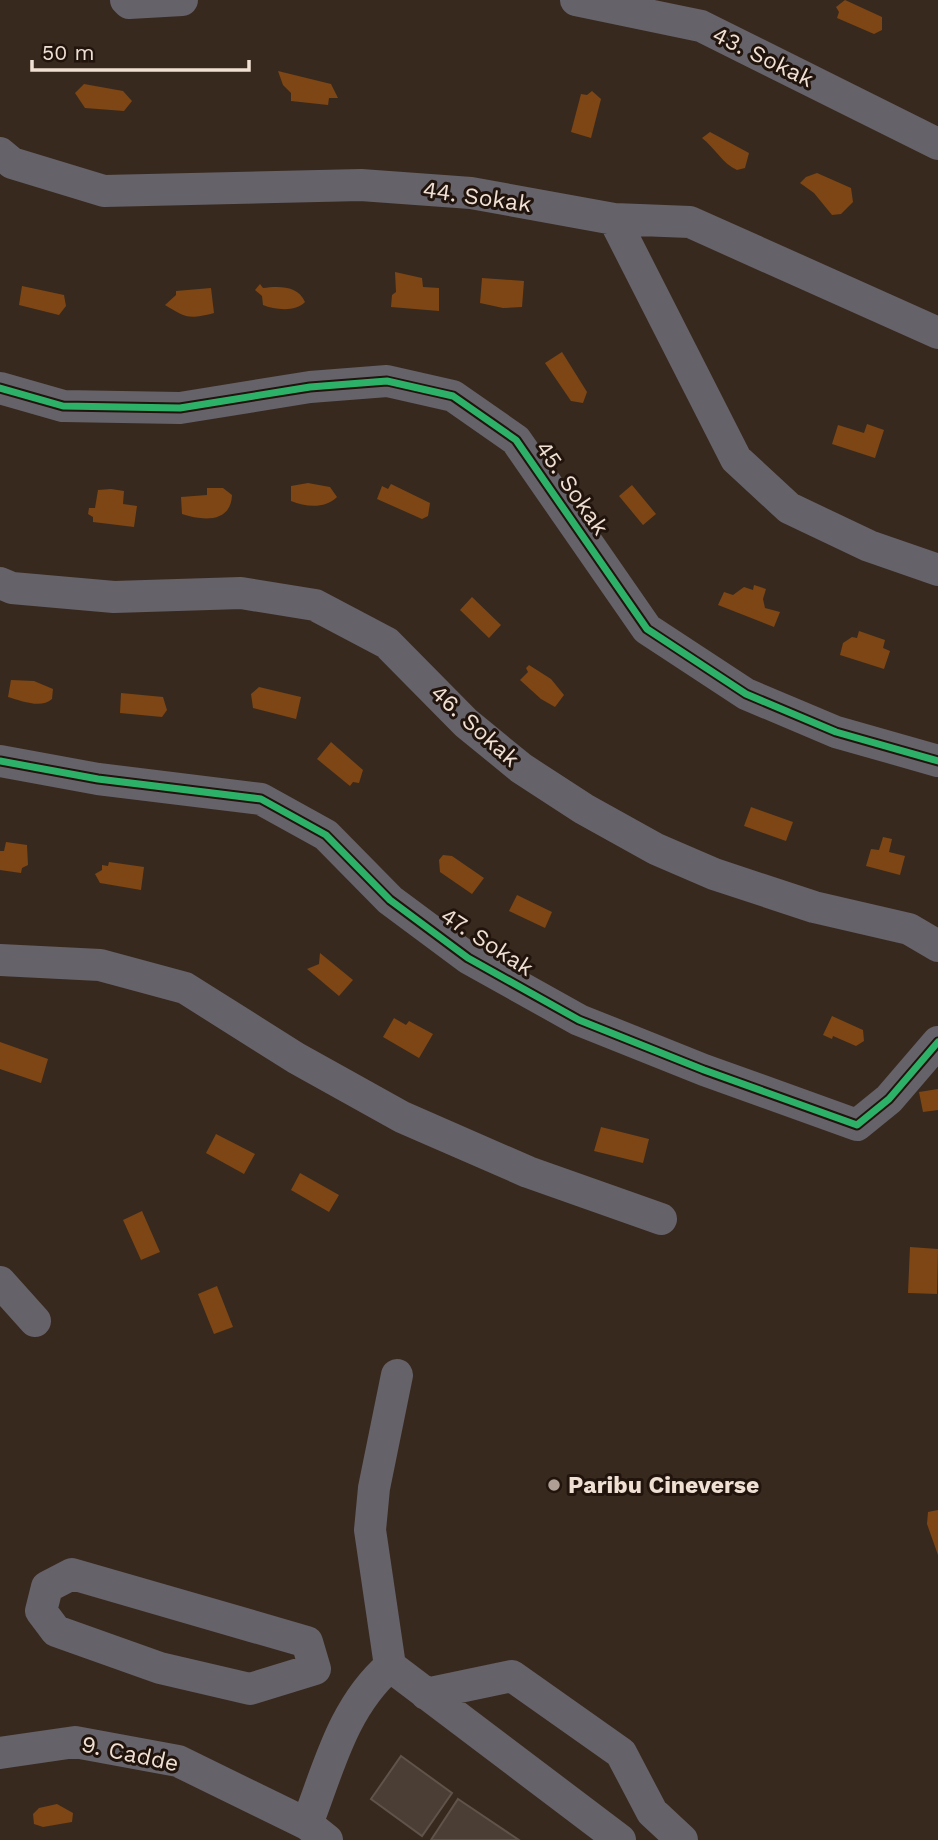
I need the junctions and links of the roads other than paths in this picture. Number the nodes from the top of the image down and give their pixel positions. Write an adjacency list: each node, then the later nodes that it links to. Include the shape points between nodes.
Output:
1 (126, 0): 2 (street)
2 (182, 0)
3 (576, 0): 4 (street, 43. Sokak, via 701,26)
4 (938, 144)
5 (0, 153): 6 (street, 44. Sokak, via 12,163 104,191 360,185 471,193)
6 (614, 219): 7 (street, 44. Sokak, via 690,222); 9 (street, via 736,459 789,508 869,546)
7 (938, 333)
8 (0, 388): 12 (street, 45. Sokak, via 63,406 180,408 310,387 387,381 453,396 516,440 646,629 746,694 836,733)
9 (938, 570)
10 (0, 583): 13 (street, 46. Sokak, via 12,588 114,597 241,593 315,605 387,643 466,723 521,768 656,849 714,874 814,906 909,929)
11 (0, 761): 15 (street, 47. Sokak, via 99,779 261,799 326,835 390,900 468,957 579,1020 857,1125 889,1099)
12 (938, 761)
13 (938, 946)
14 (0, 960): 16 (street, via 100,965 185,988 402,1117 528,1172)
15 (938, 1042)
16 (661, 1219)
17 (0, 1282): 18 (street)
18 (34, 1321)
19 (397, 1375): 20 (street, via 370,1530)
20 (390, 1666): 22 (street); 23 (street)
21 (315, 1670): 21 (street, via 250,1689 160,1668 57,1631 41,1611 47,1587 72,1574 307,1642); 23 (street)
22 (426, 1694): 25 (street, via 512,1676 621,1753); 27 (street)
23 (353, 1707): 26 (street)
24 (0, 1753): 26 (street, 9. Cadde, via 75,1742 178,1761)
25 (645, 1826): 28 (street)
26 (317, 1832)
27 (620, 1840)
28 (682, 1840)

